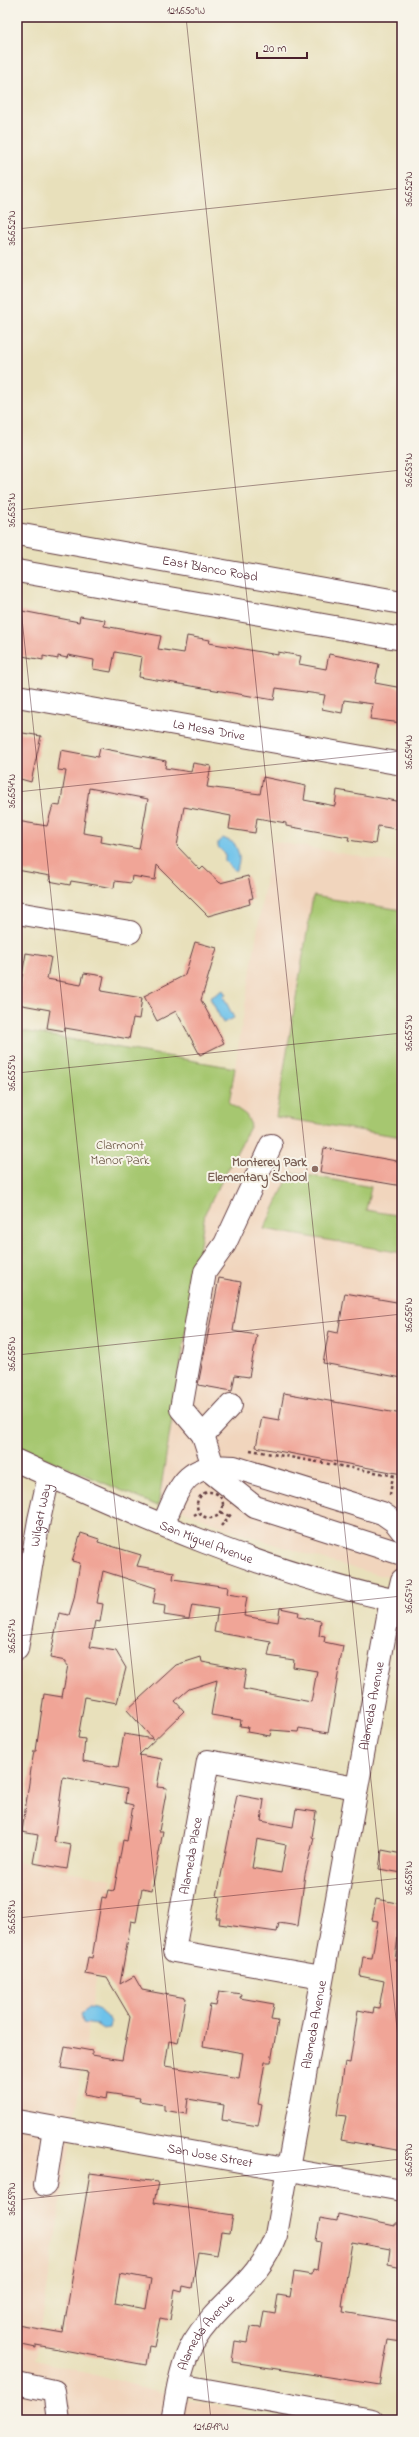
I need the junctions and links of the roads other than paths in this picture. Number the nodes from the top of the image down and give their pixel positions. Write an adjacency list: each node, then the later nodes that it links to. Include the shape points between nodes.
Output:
1 (17, 534): 3 (main road, East Blanco Road)
2 (17, 571): 4 (main road)
3 (402, 603)
4 (402, 639)
5 (17, 696): 6 (main road, La Mesa Drive)
6 (402, 764)
7 (17, 913): 8 (main road)
8 (130, 932)
9 (270, 1145): 11 (main road, via 225,1244 204,1272 181,1409)
10 (231, 1405): 11 (main road)
11 (203, 1435): 13 (main road)
12 (17, 1461): 14 (main road, San Miguel Avenue)
13 (210, 1467): 15 (main road, via 194,1472 183,1481); 16 (main road, via 234,1467 382,1513 395,1522); 17 (main road, via 255,1507)
14 (48, 1476): 15 (main road, San Miguel Avenue); 20 (main road, Wilgart Way)
15 (163, 1525): 19 (main road, San Miguel Avenue, via 261,1563)
16 (402, 1531)
17 (402, 1554)
18 (402, 1580): 19 (main road, Alameda Avenue)
19 (397, 1601): 21 (main road, Alameda Avenue)
20 (17, 1649)
21 (356, 1788): 22 (main road, Alameda Avenue); 22 (main road, Alameda Place, via 208,1761 174,1951)
22 (322, 1977): 25 (main road, Alameda Avenue)
23 (17, 2121): 24 (main road, San Jose Street)
24 (54, 2128): 25 (main road, San Jose Street); 26 (main road)
25 (289, 2169): 27 (main road, San Jose Street); 29 (main road, Alameda Avenue, via 276,2234 269,2253 249,2281 200,2332 188,2353)
26 (45, 2184)
27 (402, 2190)
28 (17, 2384): 30 (main road, via 54,2391)
29 (179, 2385): 31 (main road, Alameda Avenue); 32 (main road)
30 (58, 2420)
31 (172, 2420)
32 (372, 2420)

